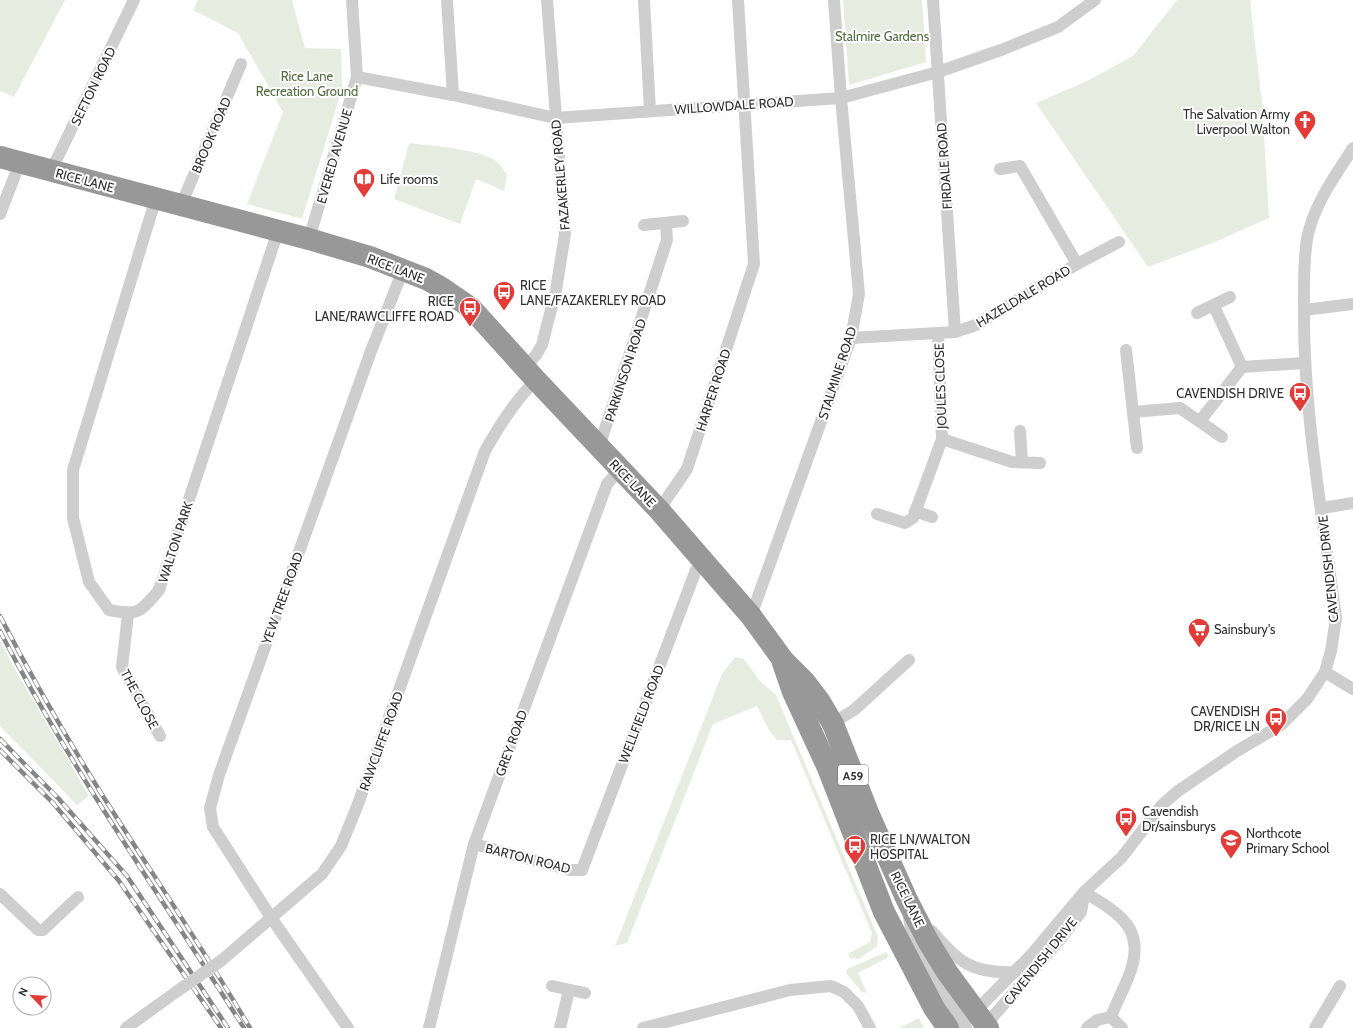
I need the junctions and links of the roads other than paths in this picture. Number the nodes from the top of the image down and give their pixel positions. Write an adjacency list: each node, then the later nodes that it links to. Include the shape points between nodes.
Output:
1 (134, 0): 21 (street, SEFTON ROAD)
2 (352, 0): 12 (street, EVERED AVENUE)
3 (446, 0): 13 (street)
4 (547, 0): 17 (street, FAZAKERLEY ROAD)
5 (644, 0): 16 (street)
6 (738, 0): 15 (street)
7 (834, 0): 14 (street, STALMINE ROAD)
8 (933, 0): 11 (street, FIRDALE ROAD)
9 (1095, 0): 11 (street, WILLOWDALE ROAD, via 1058,27)
10 (241, 64): 23 (street, BROOK ROAD)
11 (938, 72): 14 (street, WILLOWDALE ROAD); 38 (street, FIRDALE ROAD)
12 (357, 77): 13 (street, WILLOWDALE ROAD); 29 (street, EVERED AVENUE)
13 (453, 95): 17 (street, WILLOWDALE ROAD)
14 (841, 98): 15 (street, WILLOWDALE ROAD); 40 (street, STALMINE ROAD, via 859,294)
15 (746, 105): 16 (street, WILLOWDALE ROAD); 57 (street, HARPER ROAD, via 754,264 687,469)
16 (650, 111): 17 (street, WILLOWDALE ROAD)
17 (555, 118): 44 (street, FAZAKERLEY ROAD, via 565,234 556,290 542,345)
18 (1353, 148): 36 (street, CAVENDISH DRIVE, via 1326,191 1307,238)
19 (10, 160): 21 (highway, RICE LANE / A59); 24 (street)
20 (1000, 170): 31 (street, via 1020,166)
21 (51, 171): 22 (highway, RICE LANE / A59)
22 (156, 198): 23 (highway, RICE LANE / A59); 62 (street, via 73,470 73,518 89,582 109,610)
23 (181, 205): 28 (highway, RICE LANE / A59)
24 (0, 214)
25 (683, 221): 26 (street)
26 (666, 224): 27 (street); 50 (street, PARKINSON ROAD, via 667,240)
27 (644, 225)
28 (278, 231): 29 (highway, RICE LANE / A59); 62 (street, WALTON PARK, via 159,590 142,610)
29 (309, 239): 32 (highway, RICE LANE / A59)
30 (1118, 242): 31 (street, HAZELDALE ROAD)
31 (1077, 264): 38 (street, HAZELDALE ROAD, via 976,325)
32 (403, 270): 44 (highway, RICE LANE / A59, via 442,288 465,303); 77 (street, YEW TREE ROAD, via 371,351 221,768 210,808 213,827)
33 (1230, 297): 35 (street)
34 (1353, 304): 36 (street)
35 (1214, 306): 37 (street); 43 (street)
36 (1304, 310): 42 (street, CAVENDISH DRIVE)
37 (1197, 313)
38 (956, 332): 39 (street, HAZELDALE ROAD)
39 (938, 333): 40 (street, HAZELDALE ROAD); 49 (street, JOULES CLOSE)
40 (851, 338): 63 (street, STALMINE ROAD)
41 (1126, 350): 45 (street)
42 (1304, 363): 43 (street); 56 (street, CAVENDISH DRIVE)
43 (1242, 367): 46 (street)
44 (530, 373): 50 (highway, RICE LANE / A59); 77 (street, RAWCLIFFE ROAD, via 486,451 341,846 322,874)
45 (1133, 412): 46 (street, via 1180,408); 51 (street)
46 (1200, 420): 48 (street)
47 (1020, 431): 52 (street)
48 (1222, 437)
49 (942, 439): 52 (street, JOULES CLOSE, via 1012,462); 58 (street, JOULES CLOSE)
50 (599, 447): 54 (highway, RICE LANE / A59)
51 (1137, 448)
52 (1022, 462): 53 (street, JOULES CLOSE)
53 (1040, 463)
54 (620, 469): 57 (highway, RICE LANE / A59); 71 (street, GREY ROAD, via 607,484)
55 (1353, 503): 56 (street)
56 (1322, 508): 66 (street, CAVENDISH DRIVE, via 1336,618)
57 (659, 510): 61 (highway, RICE LANE / A59)
58 (915, 511): 59 (street, JOULES CLOSE, via 913,518 905,523); 60 (street)
59 (877, 514)
60 (932, 517)
61 (703, 560): 63 (highway, RICE LANE / A59); 72 (street, WELLFIELD ROAD, via 696,570)
62 (128, 614): 70 (street, THE CLOSE, via 122,667)
63 (751, 616): 64 (highway, RICE LANE / A59)
64 (782, 660): 68 (highway, RICE LANE / A59, via 804,681); 69 (highway, RICE LANE / A59, via 793,692)
65 (909, 660): 68 (street, via 854,710)
66 (1325, 672): 67 (street); 73 (street, CAVENDISH DRIVE, via 1307,699 1281,725 1237,751 1178,791 1162,805 1122,857)
67 (1353, 689)
68 (832, 724): 69 (street); 76 (highway, RICE LANE / A59)
69 (813, 733): 84 (highway, RICE LANE / A59, via 884,912 934,1008)
70 (160, 736)
71 (474, 844): 72 (street, BARTON ROAD, via 570,870); 87 (street, GREY ROAD)
72 (582, 870)
73 (1084, 892): 78 (street, CAVENDISH DRIVE, via 1060,923); 83 (street, via 1107,905 1122,918 1130,926 1134,937 1132,968); 84 (street, CAVENDISH DRIVE, via 1081,912 1063,936)
74 (0, 894): 75 (street, via 38,930 43,930)
75 (78, 897)
76 (907, 900): 78 (street, CAVENDISH DRIVE, via 956,958 979,969 1002,973); 84 (highway, RICE LANE / A59, via 947,972)
77 (272, 919): 85 (street, RAWCLIFFE ROAD, bridge, via 222,960); 86 (street, YEW TREE ROAD)
78 (1015, 972): 84 (street, CAVENDISH DRIVE)
79 (552, 986): 81 (street)
80 (1340, 986): 93 (street)
81 (569, 990): 82 (street); 88 (street)
82 (585, 993)
83 (1111, 1017): 91 (street, via 1098,1020); 92 (street)
84 (971, 1025)
85 (126, 1028)
86 (348, 1028)
87 (429, 1028)
88 (560, 1028)
89 (643, 1028): 90 (street, via 790,990 831,986 844,992 858,1006)
90 (870, 1028)
91 (1087, 1028)
92 (1122, 1028)
93 (1315, 1028)

